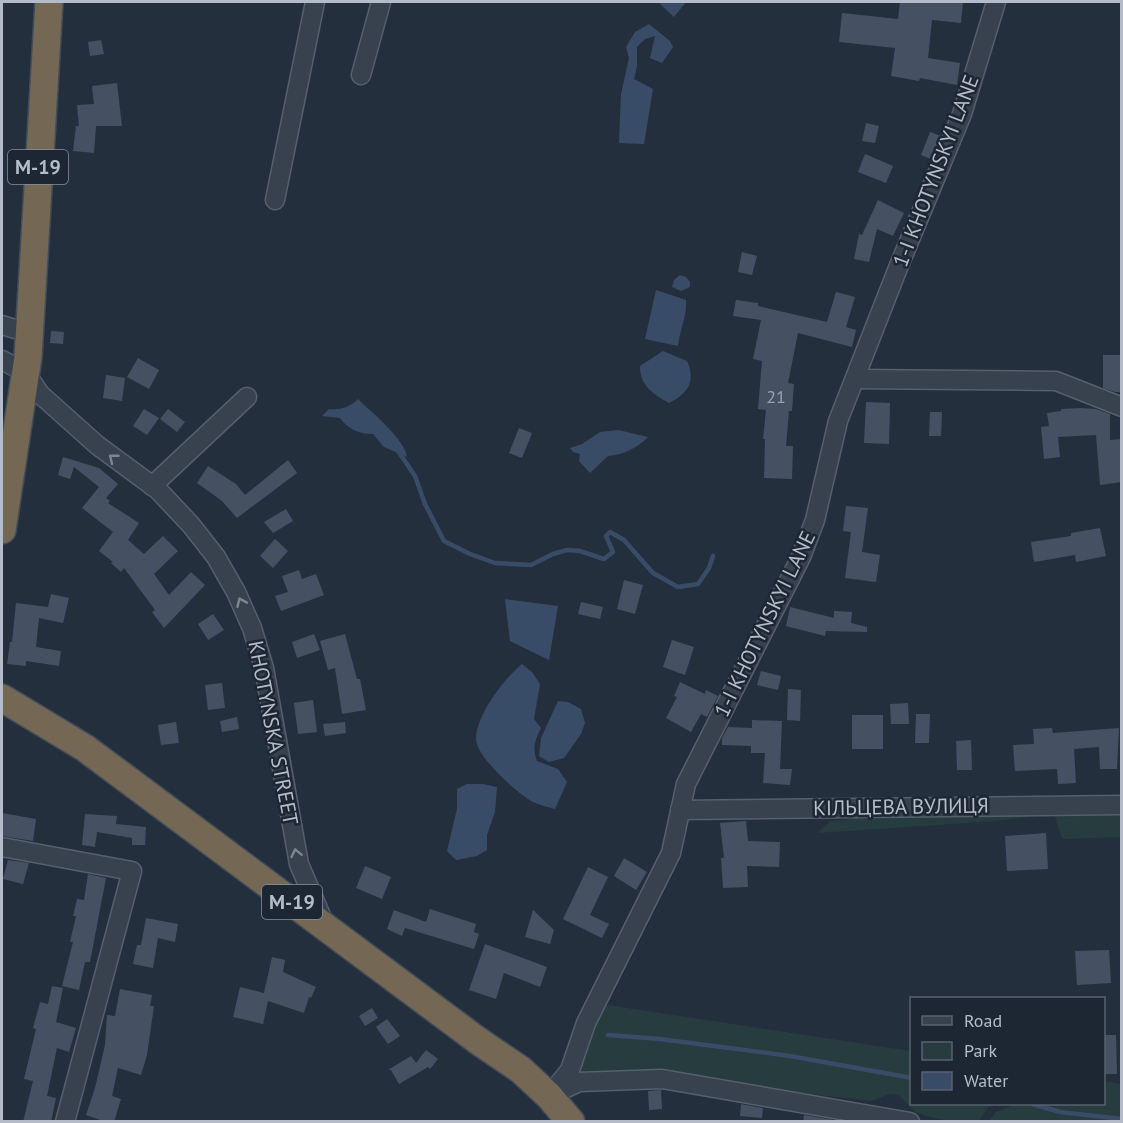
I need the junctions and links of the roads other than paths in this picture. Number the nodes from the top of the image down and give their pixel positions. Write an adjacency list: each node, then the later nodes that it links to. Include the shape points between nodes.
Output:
1 (49, 2): 8 (highway, М-19)
2 (315, 2): 6 (street)
3 (381, 2): 5 (street)
4 (996, 2): 11 (street, 1-I KHOTYNSKYI LANE, via 962,114)
5 (361, 75)
6 (274, 200)
7 (2, 325): 8 (street)
8 (28, 333): 10 (highway, М-19)
9 (2, 360): 10 (street)
10 (26, 373): 14 (street, KHOTYNSKA STREET, one-way to 10, via 40,394); 15 (highway, М-19)
11 (855, 379): 13 (street, via 1056,381); 18 (street, 1-I KHOTYNSKYI LANE, via 838,421 801,557 686,784)
12 (247, 398): 14 (street)
13 (1122, 407)
14 (152, 486): 20 (street, KHOTYNSKA STREET, one-way to 14, via 299,864 264,668 252,628 216,557)
15 (2, 530)
16 (2, 698): 20 (highway, KHOTYNSKA STREET / М-19, via 86,748)
17 (1122, 804): 18 (street, КІЛЬЦЕВА ВУЛИЦЯ)
18 (680, 810): 21 (street, 1-I KHOTYNSKYI LANE, via 670,853 586,1023 570,1070)
19 (2, 847): 22 (street, via 132,871)
20 (326, 926): 21 (highway, KHOTYNSKA STREET / М-19, via 522,1070)
21 (549, 1096): 23 (highway, KHOTYNSKA STREET / М-19); 24 (street, via 579,1082 662,1079)
22 (65, 1122)
23 (571, 1122)
24 (910, 1122)

